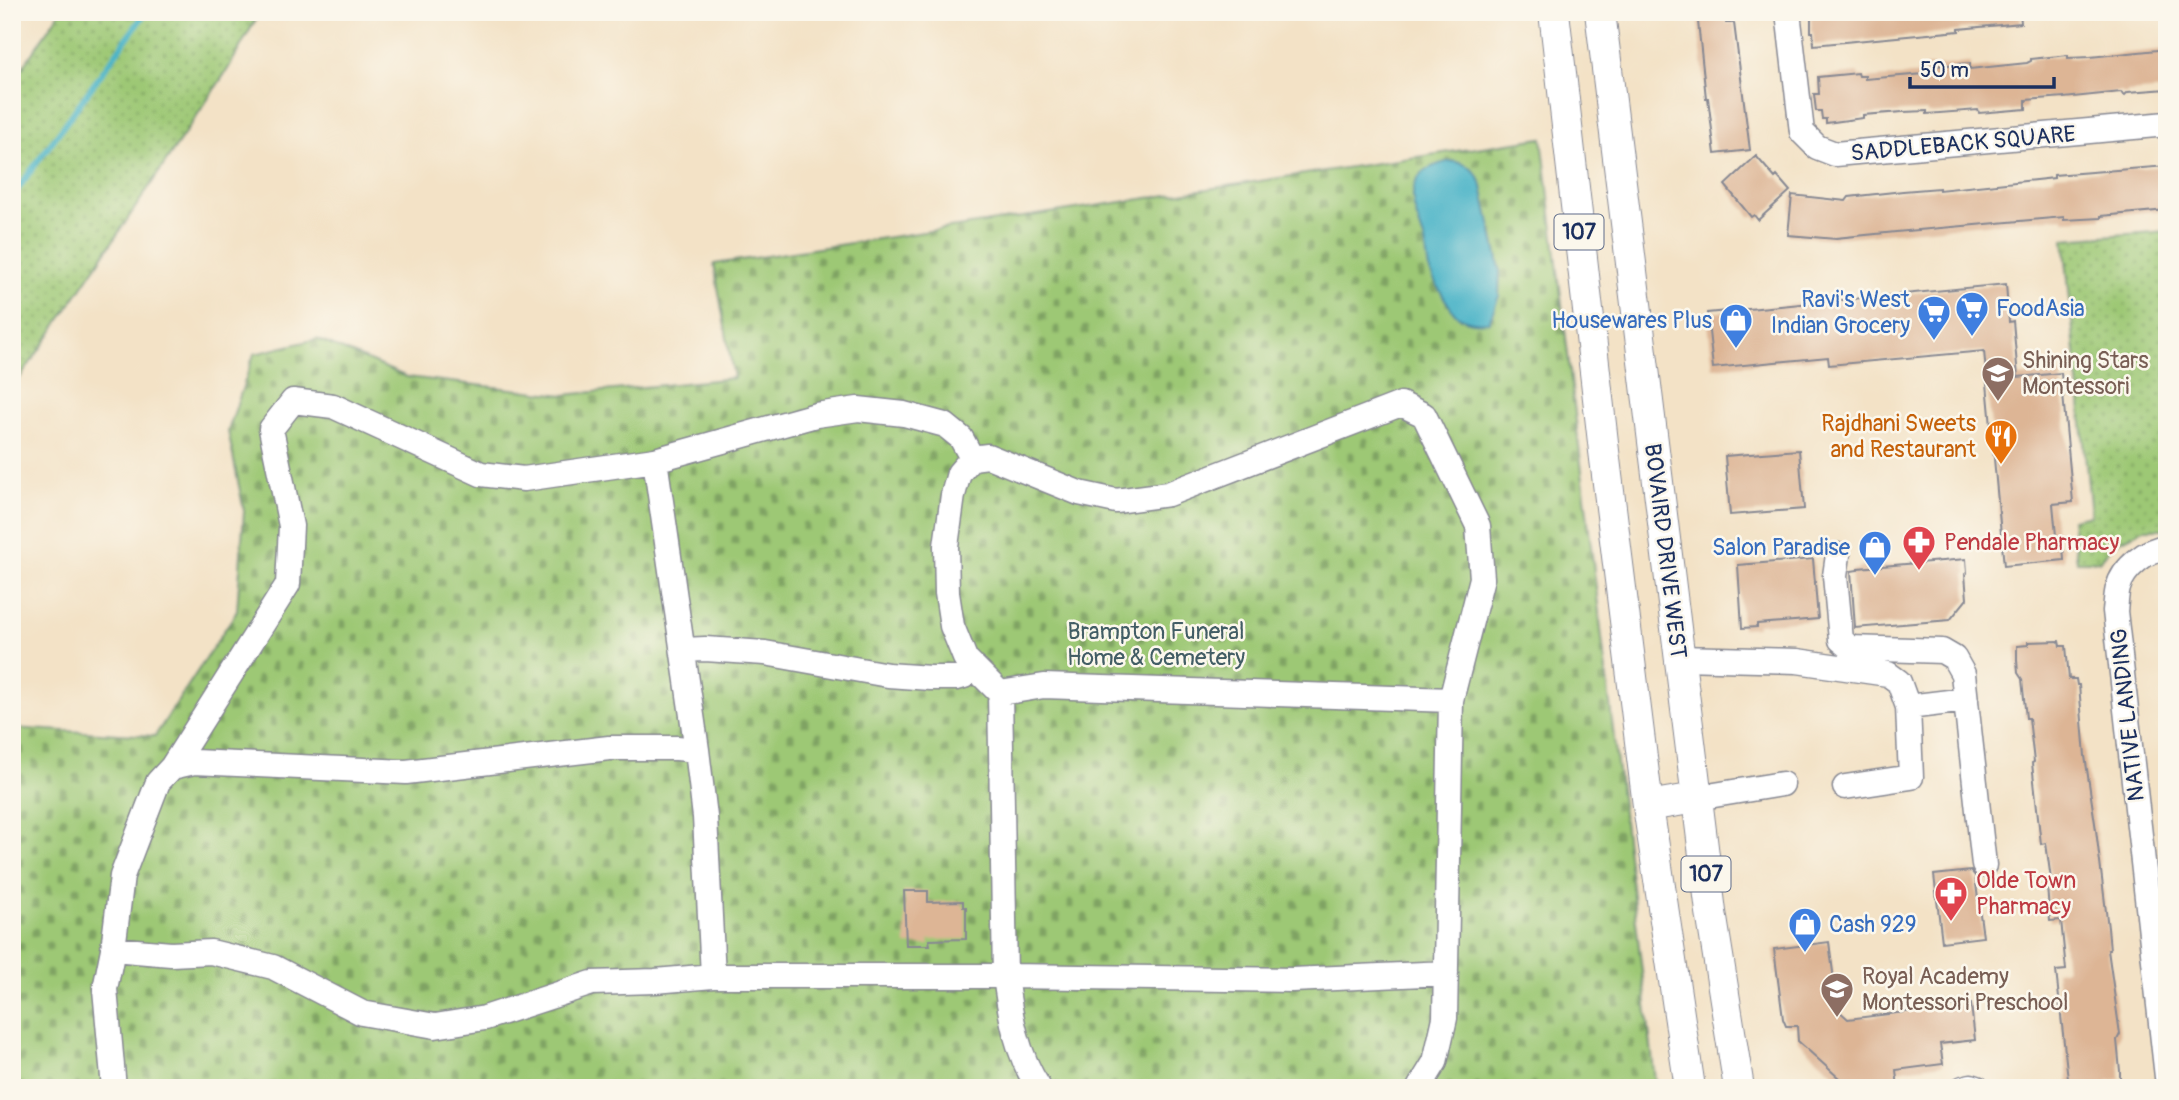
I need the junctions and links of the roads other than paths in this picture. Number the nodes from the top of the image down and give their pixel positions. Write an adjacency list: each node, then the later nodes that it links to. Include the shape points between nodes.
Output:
1 (1554, 12): 21 (main road, 107)
2 (1600, 12): 10 (main road, BOVAIRD DRIVE WEST / 107)
3 (1787, 12): 4 (street, SADDLEBACK SQUARE, via 1802,132 1817,147 1835,154)
4 (2167, 124)
5 (972, 458): 6 (street, via 961,438 945,425 858,409 816,415); 11 (street, via 959,473 946,546 952,626 965,659); 13 (street, via 988,456 1079,493 1116,501 1168,494 1401,404 1424,415 1478,526 1482,578)
6 (655, 460): 9 (street); 17 (street, via 524,479 481,474 333,407 293,401 271,429 290,526 288,584)
7 (2167, 547): 27 (street, NATIVE LANDING, via 2154,548 2128,570 2118,589 2115,611)
8 (1838, 555): 14 (street, via 1835,576 1841,640 1851,648 1942,650 1954,658 1963,674)
9 (683, 650): 11 (street, via 765,653 930,678 957,678); 16 (street)
10 (1679, 659): 15 (street, via 1797,661 1888,674 1899,682); 20 (main road, BOVAIRD DRIVE WEST / 107)
11 (975, 668): 12 (street)
12 (1000, 693): 13 (street, via 1044,686); 26 (street)
13 (1451, 700): 24 (street)
14 (1966, 700): 15 (street); 22 (street)
15 (1908, 707): 19 (street, via 1911,777)
16 (697, 750): 17 (street, via 609,748 405,772 194,762); 25 (street)
17 (172, 768): 23 (street, via 158,782 122,876)
18 (1783, 784): 20 (street)
19 (1846, 787)
20 (1696, 798): 21 (main road); 32 (main road, BOVAIRD DRIVE WEST / 107)
21 (1648, 806): 31 (main road, 107)
22 (1984, 865)
23 (113, 949): 25 (street, via 211,952 272,967 362,1013 435,1026 485,1018 592,983); 28 (street, via 105,989)
24 (1446, 973): 26 (street, via 1292,980); 30 (street, via 1445,1018 1435,1062)
25 (713, 976): 26 (street)
26 (1005, 976): 29 (street, via 1020,1049)
27 (2167, 1077)
28 (114, 1088)
29 (1039, 1088)
30 (1419, 1088)
31 (1690, 1088)
32 (1739, 1088)
33 (1963, 1088): 34 (street)
34 (1978, 1088)

